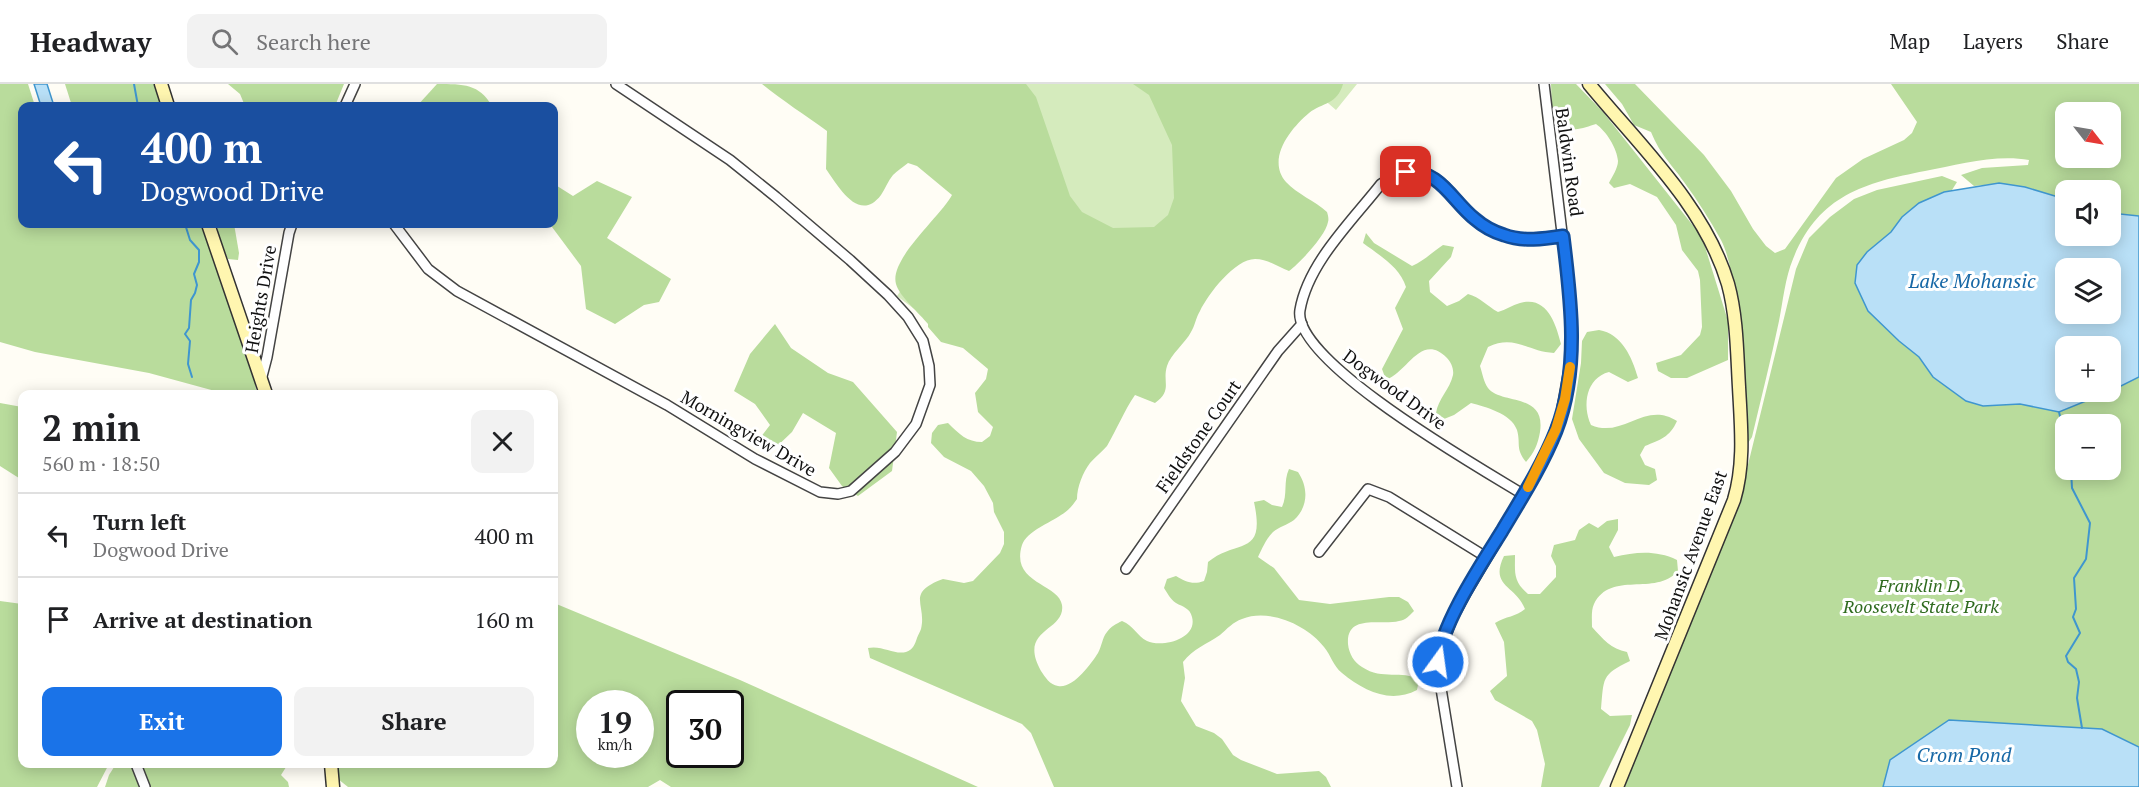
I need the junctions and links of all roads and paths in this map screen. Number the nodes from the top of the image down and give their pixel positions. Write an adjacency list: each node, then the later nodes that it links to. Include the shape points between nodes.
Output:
1 (161, 84): 6 (street)
2 (355, 84): 7 (street)
3 (616, 84): 10 (street, Morningview Drive, via 729,160 776,197 888,295 923,341 930,385 916,424 895,452 851,491 838,495 804,486 457,291 428,269)
4 (1544, 84): 11 (street, Baldwin Road)
5 (1588, 84): 24 (street, Mohansic Avenue East, via 1688,204 1715,251 1728,285 1735,321 1741,437 1741,470 1734,500)
6 (167, 102)
7 (347, 102)
8 (209, 228): 13 (street)
9 (291, 228): 13 (street, Heights Drive)
10 (397, 228)
11 (1563, 236): 12 (street, via 1536,240 1504,235 1476,220 1450,191 1428,175 1414,171 1392,176 1381,184 1319,261 1299,312); 15 (street, Baldwin Road, via 1572,318 1565,399 1556,429)
12 (1302, 324): 15 (street, Dogwood Drive, via 1328,362 1364,391); 18 (street, Fieldstone Court, via 1278,351)
13 (261, 380): 14 (street)
14 (265, 390)
15 (1524, 495): 17 (street, Baldwin Road)
16 (1319, 552): 17 (street, via 1368,489 1389,497)
17 (1486, 557): 23 (street, Baldwin Road, via 1452,619 1439,653 1439,676)
18 (1126, 569)
19 (138, 768): 21 (street)
20 (331, 768): 22 (street)
21 (145, 787)
22 (333, 787)
23 (1457, 787)
24 (1617, 787)

